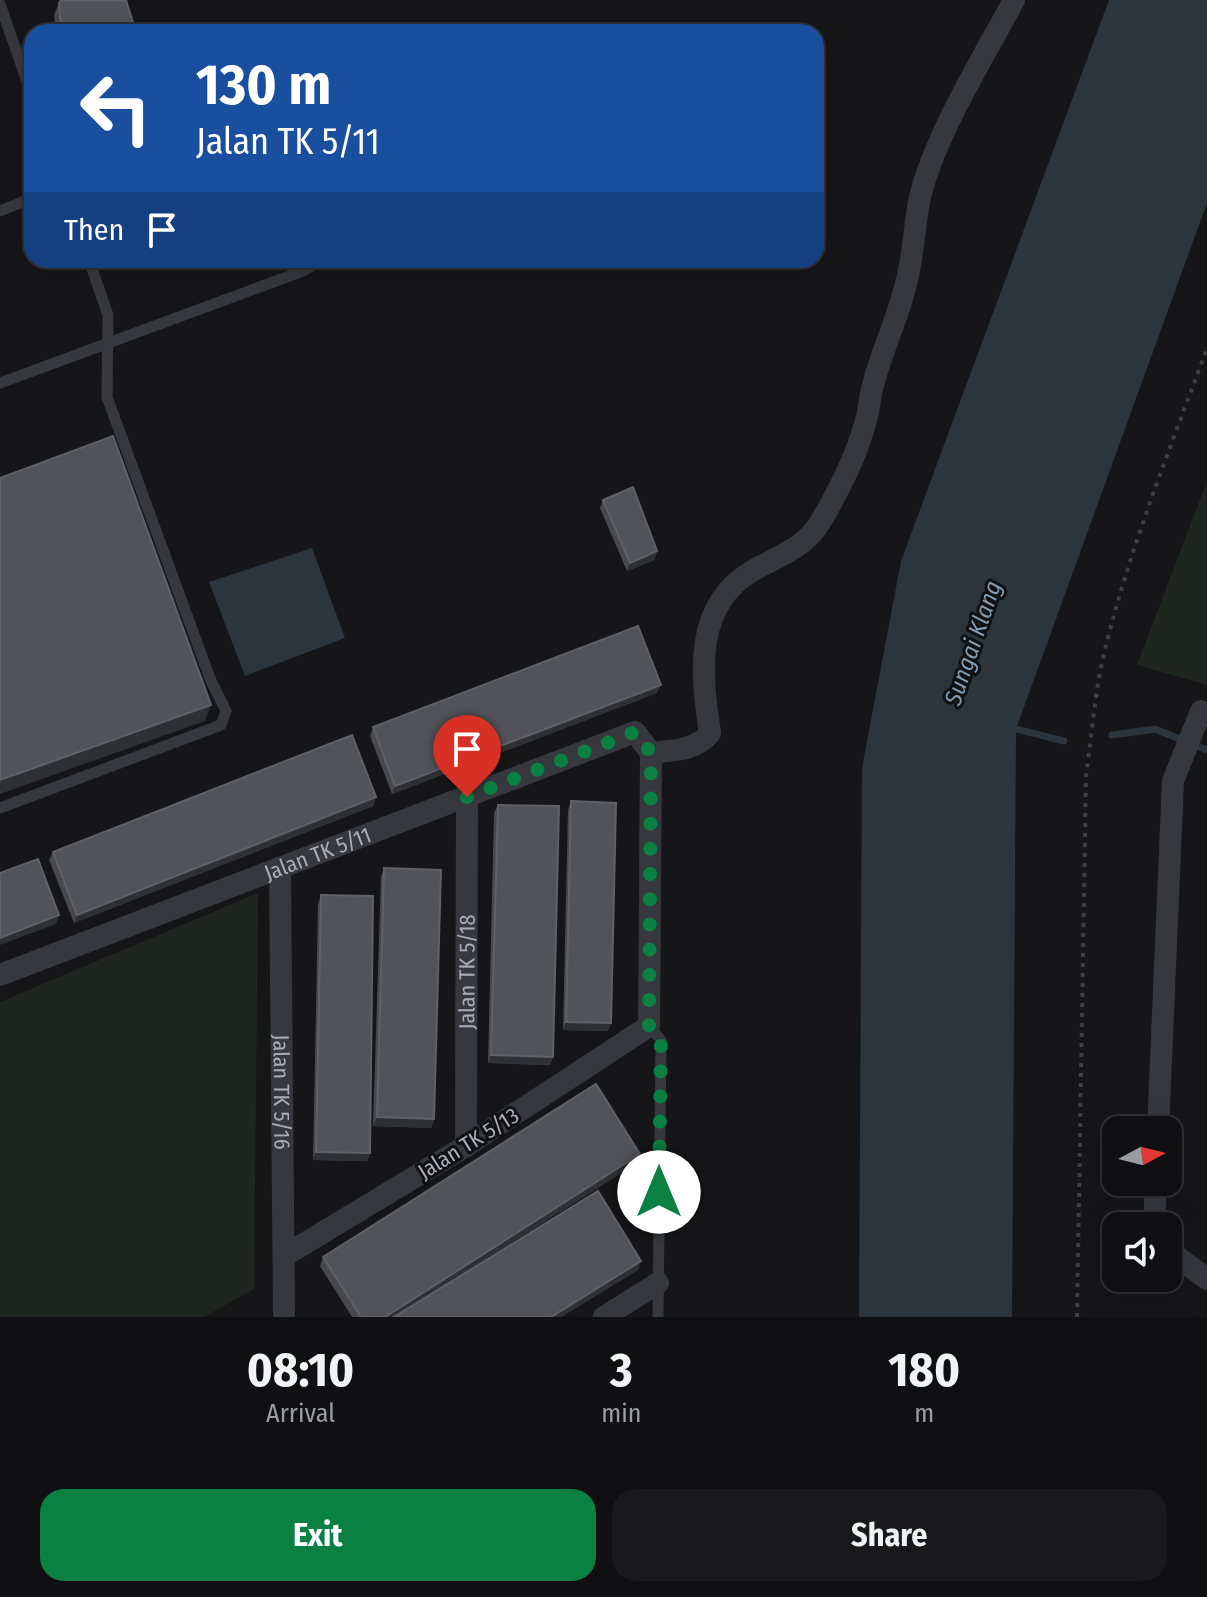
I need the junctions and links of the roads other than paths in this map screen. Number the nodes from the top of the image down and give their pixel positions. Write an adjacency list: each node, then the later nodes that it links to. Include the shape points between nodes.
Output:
1 (1014, 0): 11 (street, via 931,162 897,316 865,427 846,472 803,544 731,586 715,610 702,664 710,733 691,747)
2 (0, 4): 3 (lane)
3 (24, 73)
4 (24, 201): 5 (lane)
5 (0, 211)
6 (92, 268): 8 (lane, via 108,315)
7 (308, 268): 8 (lane)
8 (108, 345): 9 (lane); 13 (lane, via 107,397 226,711 221,725)
9 (0, 383)
10 (1204, 703): 17 (street, via 1173,781)
11 (651, 753): 12 (street, Jalan TK 5/11, via 635,732); 16 (street)
12 (467, 797): 14 (street, Jalan TK 5/11); 18 (street, Jalan TK 5/18)
13 (0, 808)
14 (280, 868): 15 (street, Jalan TK 5/11); 19 (street, Jalan TK 5/16)
15 (0, 975)
16 (649, 1026): 18 (street, Jalan TK 5/13); 22 (lane, via 661,1040)
17 (1159, 1116)
18 (466, 1146): 19 (street, Jalan TK 5/13)
19 (284, 1256): 23 (street, Jalan TK 5/16)
20 (1182, 1260): 21 (street)
21 (1207, 1279)
22 (658, 1283): 24 (street); 25 (lane)
23 (284, 1317)
24 (604, 1317)
25 (658, 1317)

